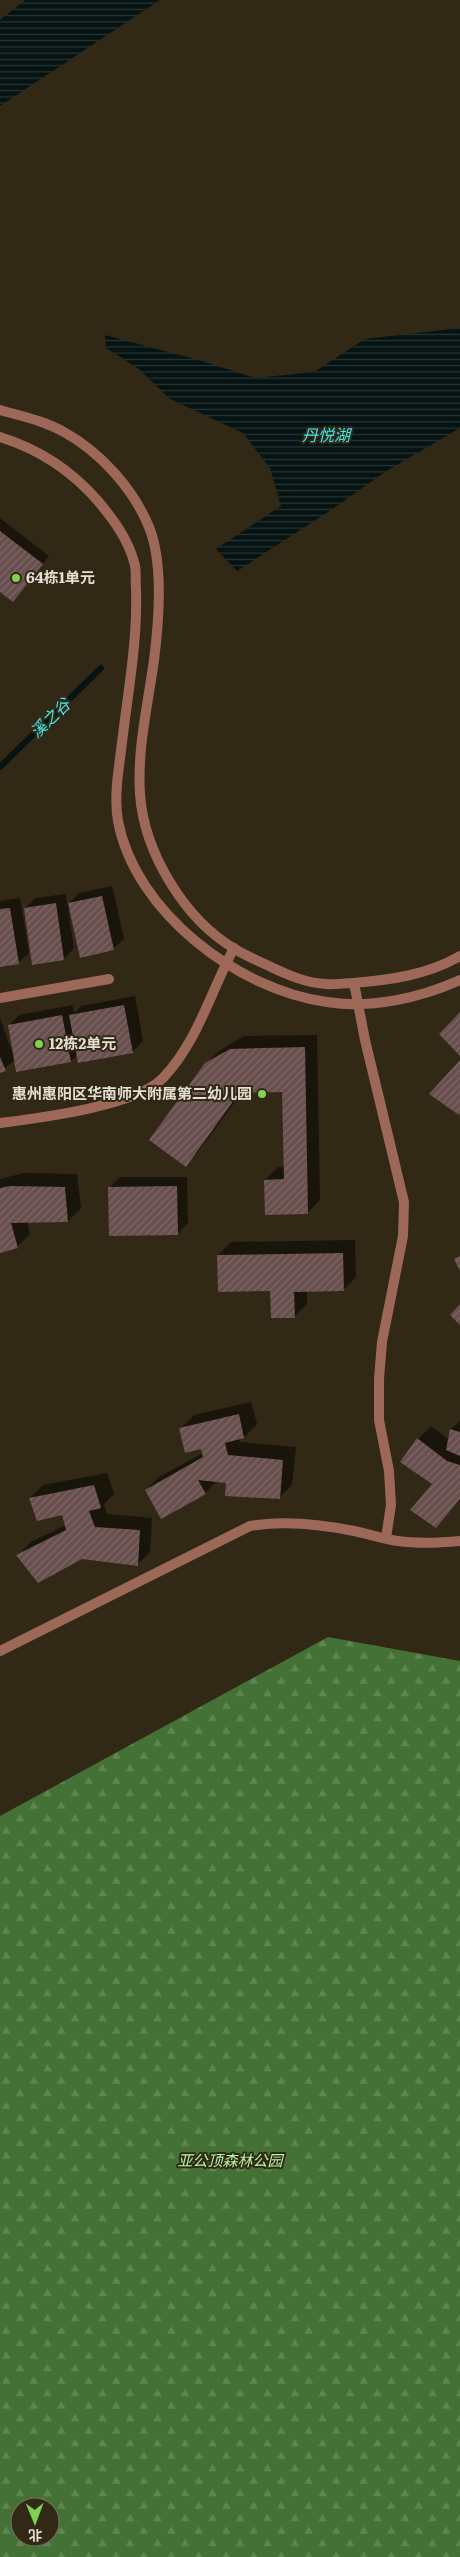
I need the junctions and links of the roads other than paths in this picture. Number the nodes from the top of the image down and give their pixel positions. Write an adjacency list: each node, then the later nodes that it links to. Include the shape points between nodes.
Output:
1 (0, 410): 3 (street, via 62,431 90,450 128,492 149,528 159,574 158,630 140,759 140,795 148,835 160,866 198,919)
2 (0, 437): 5 (street, via 23,444 62,466 87,488 116,523 135,562 137,617 117,784 118,820 129,859 145,888 171,919)
3 (234, 948): 5 (street); 8 (street, via 293,978 327,985)
4 (460, 956): 8 (street, via 444,965 391,980)
5 (226, 963): 10 (street, via 289,994 328,1003); 11 (street, via 192,1034 162,1079 127,1099)
6 (109, 979): 9 (street)
7 (460, 980): 10 (street, via 424,995)
8 (354, 983): 10 (street)
9 (0, 998)
10 (358, 1003): 12 (street, via 404,1202 402,1236 382,1342 379,1379 379,1420 389,1470 391,1505)
11 (0, 1123)
12 (386, 1538): 13 (street, via 417,1543); 14 (street, via 299,1523 250,1526)
13 (460, 1542)
14 (0, 1651)

